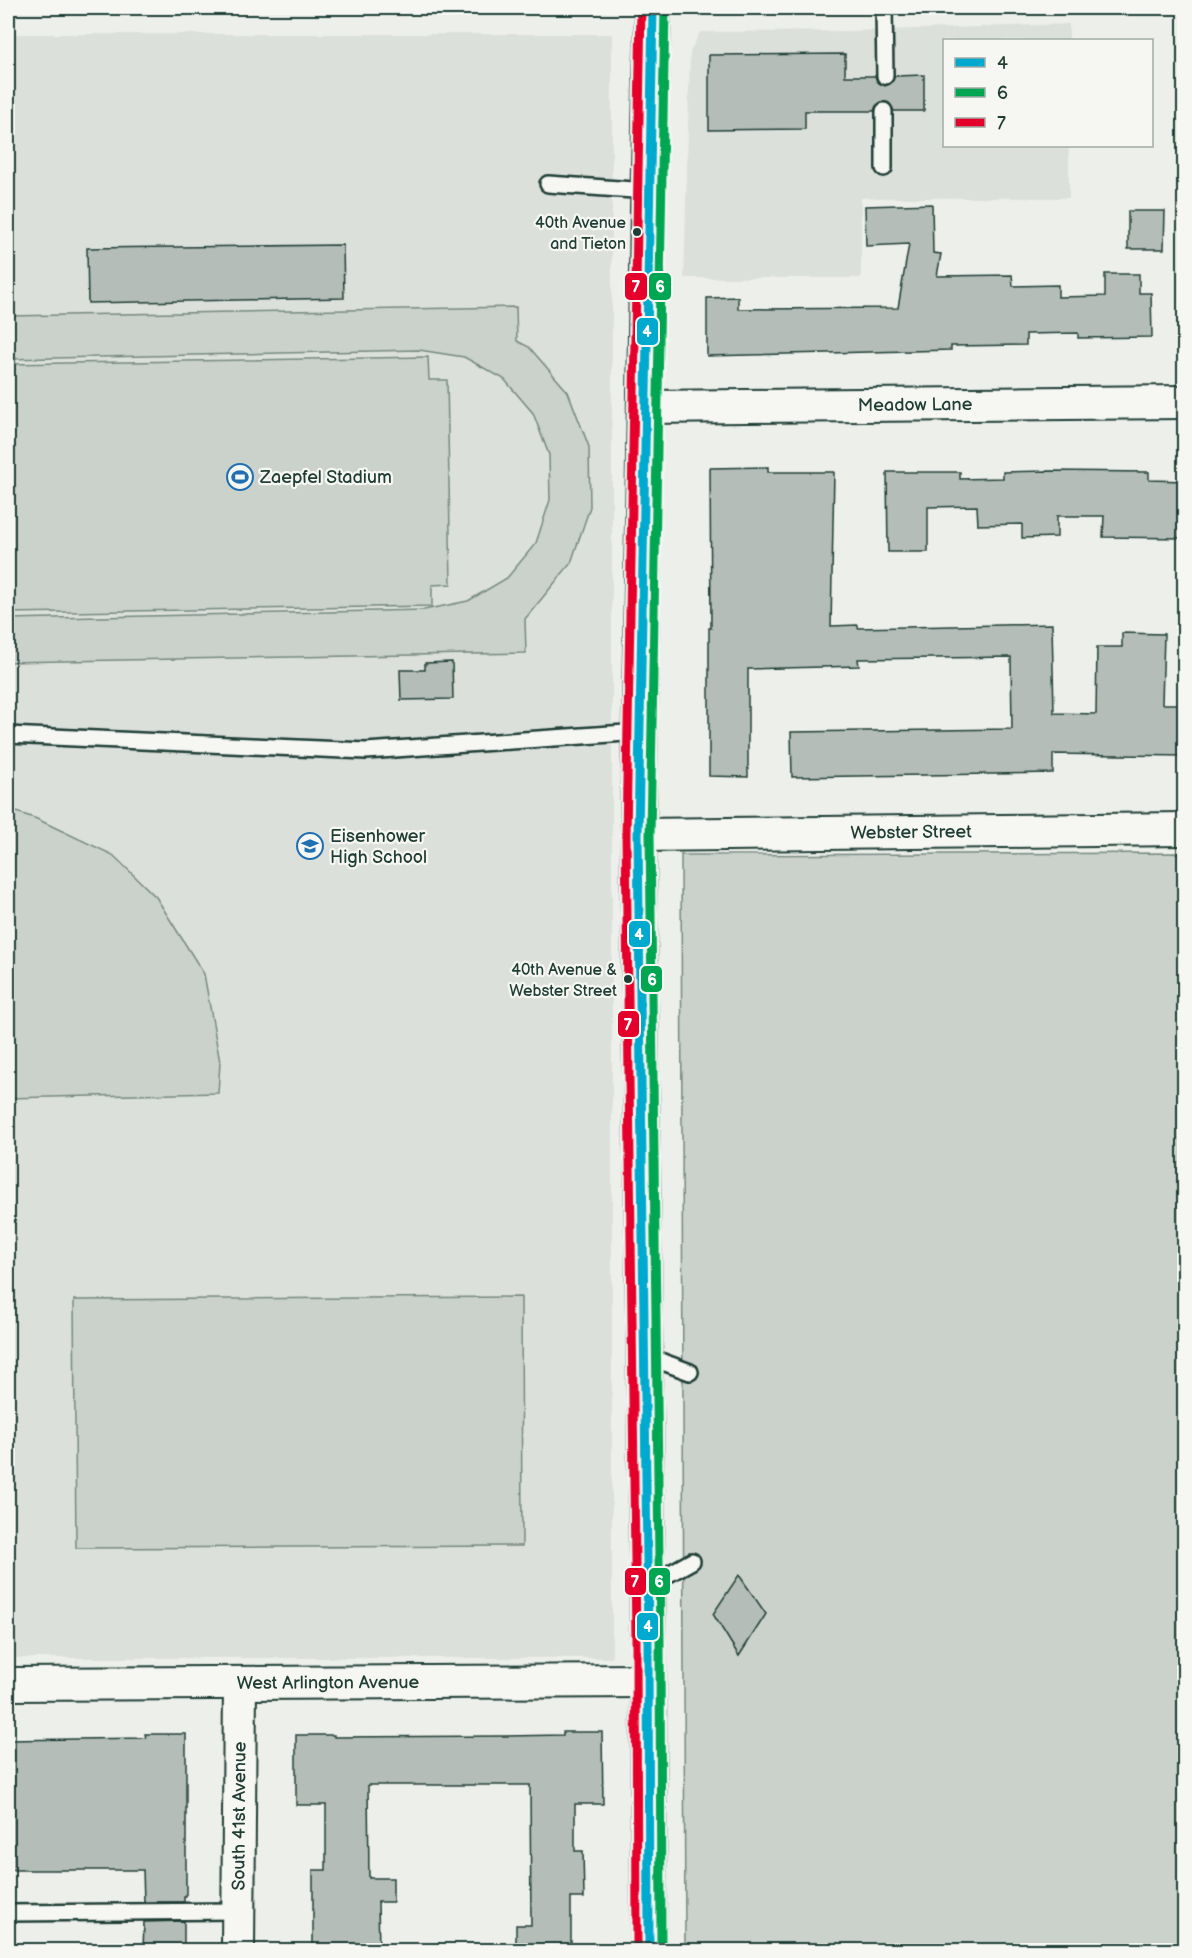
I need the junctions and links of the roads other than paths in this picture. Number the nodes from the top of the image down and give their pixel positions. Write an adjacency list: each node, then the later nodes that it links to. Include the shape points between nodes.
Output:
1 (653, 8): 7 (main road)
2 (884, 8): 3 (lane)
3 (885, 76)
4 (884, 111): 5 (lane)
5 (884, 168)
6 (548, 184): 7 (lane)
7 (648, 191): 9 (main road)
8 (1185, 402): 9 (street, Meadow Lane)
9 (645, 407): 10 (main road)
10 (640, 732): 11 (lane, via 366,751); 13 (main road)
11 (8, 735)
12 (1185, 829): 13 (street, Webster Street)
13 (638, 835): 14 (main road)
14 (645, 1355): 15 (lane); 17 (main road)
15 (690, 1372)
16 (692, 1561): 17 (lane)
17 (647, 1586): 18 (main road)
18 (648, 1681): 19 (street, West Arlington Avenue); 24 (main road)
19 (240, 1683): 20 (street, West Arlington Avenue); 21 (street, South 41st Avenue)
20 (8, 1684)
21 (238, 1911): 22 (lane); 23 (street, South 41st Avenue)
22 (8, 1913)
23 (238, 1950)
24 (649, 1950)

